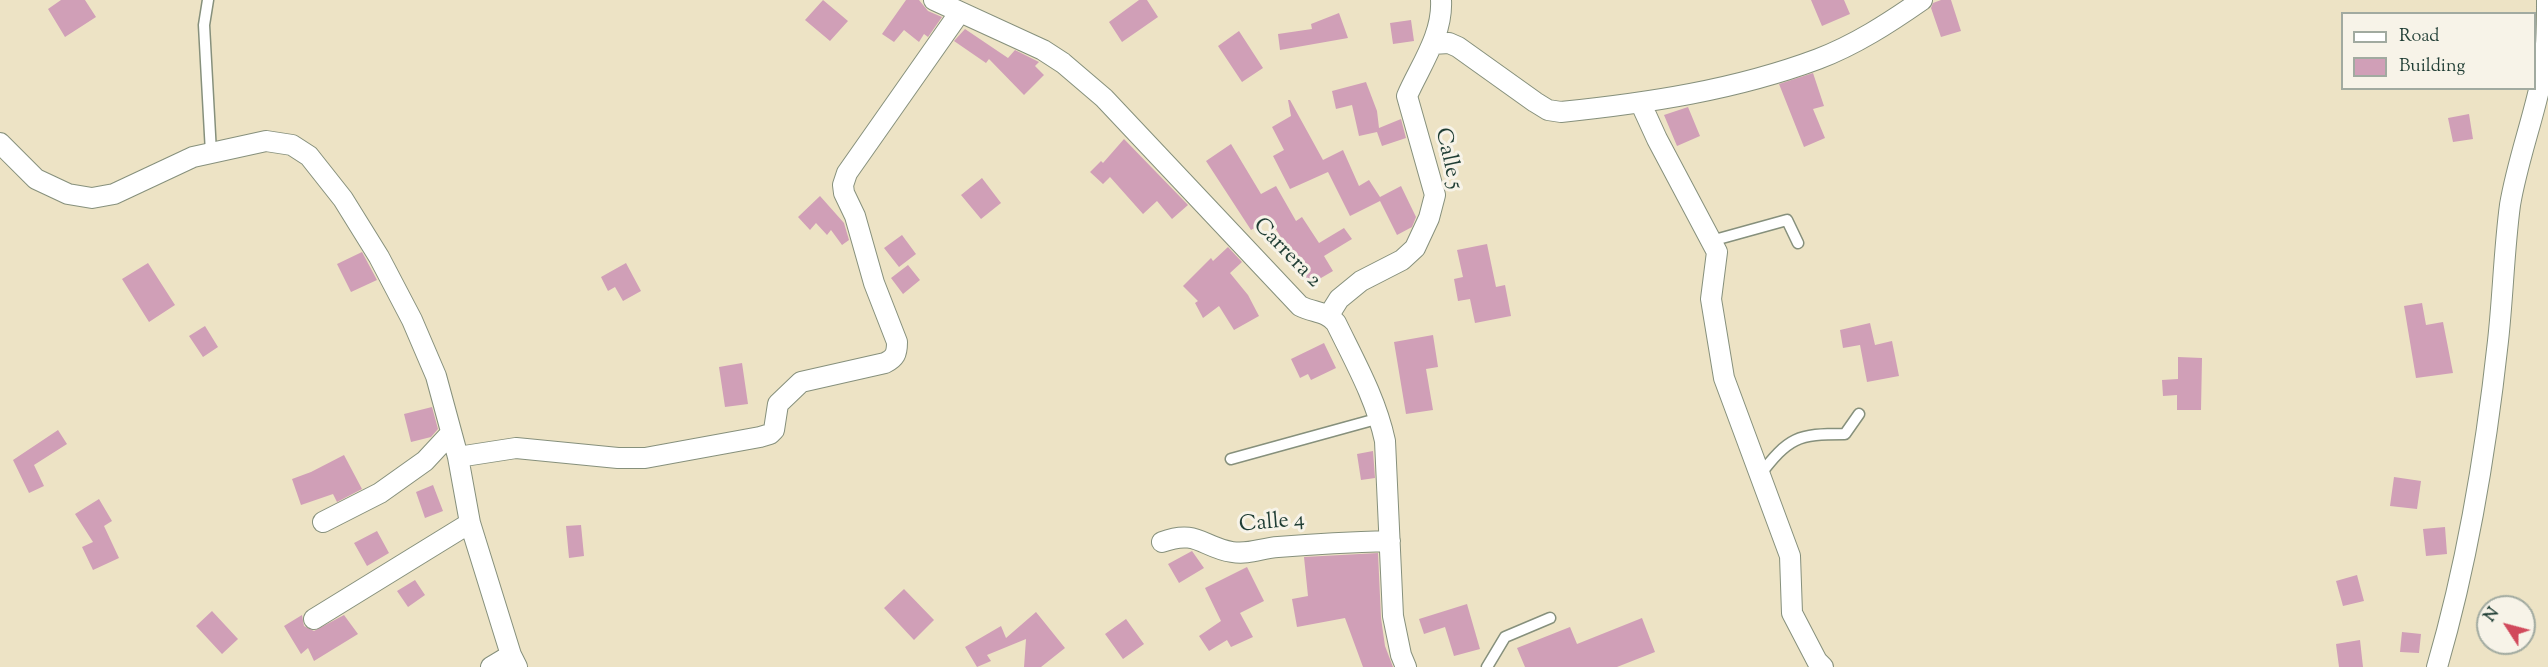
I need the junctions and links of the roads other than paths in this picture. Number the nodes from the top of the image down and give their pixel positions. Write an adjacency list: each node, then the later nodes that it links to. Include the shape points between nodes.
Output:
1 (208, 0): 10 (lane, via 204,25)
2 (933, 0): 6 (street, Carrera 2)
3 (1441, 0): 7 (street, Calle 5, via 1442,14)
4 (1922, 0): 8 (street, via 1892,21 1819,58 1692,95)
5 (2547, 0): 31 (street, via 2541,80 2511,205 2498,342 2476,496 2454,610)
6 (960, 12): 13 (street, Carrera 2, via 1063,63 1104,98 1300,306); 17 (street, via 843,184 897,342 893,359 801,382 778,404 774,430 760,437 645,458 516,448)
7 (1432, 44): 8 (street, via 1458,47 1548,110); 13 (street, Calle 5, via 1407,96 1435,195 1429,218 1415,248 1402,260 1361,281 1339,299)
8 (1641, 104): 11 (street)
9 (0, 143): 10 (street, via 36,179 68,194 92,198 114,194 193,157)
10 (211, 153): 16 (street, via 266,141 292,145 309,156 355,218 412,320 436,376)
11 (1711, 242): 12 (lane, via 1788,220); 19 (street, via 1717,252 1710,299 1724,378)
12 (1798, 243)
13 (1329, 315): 15 (street, Carrera 2, via 1371,393)
14 (1859, 414): 19 (lane, via 1845,434 1809,434 1779,449)
15 (1380, 418): 18 (lane); 22 (street, Carrera 2, via 1385,441)
16 (451, 433): 17 (street); 20 (street, via 425,461 380,493)
17 (458, 457): 21 (street)
18 (1231, 459)
19 (1759, 476): 30 (street, via 1790,556 1792,613)
20 (323, 522)
21 (470, 523): 25 (street); 26 (street)
22 (1390, 541): 23 (street, Calle 4, via 1266,548 1247,554 1194,537); 28 (street, Carrera 2, via 1393,616)
23 (1161, 542)
24 (1550, 618): 29 (lane, via 1505,637)
25 (314, 619)
26 (514, 661): 27 (street)
27 (491, 667)
28 (1406, 667)
29 (1487, 667)
30 (1823, 667)
31 (2438, 667)

